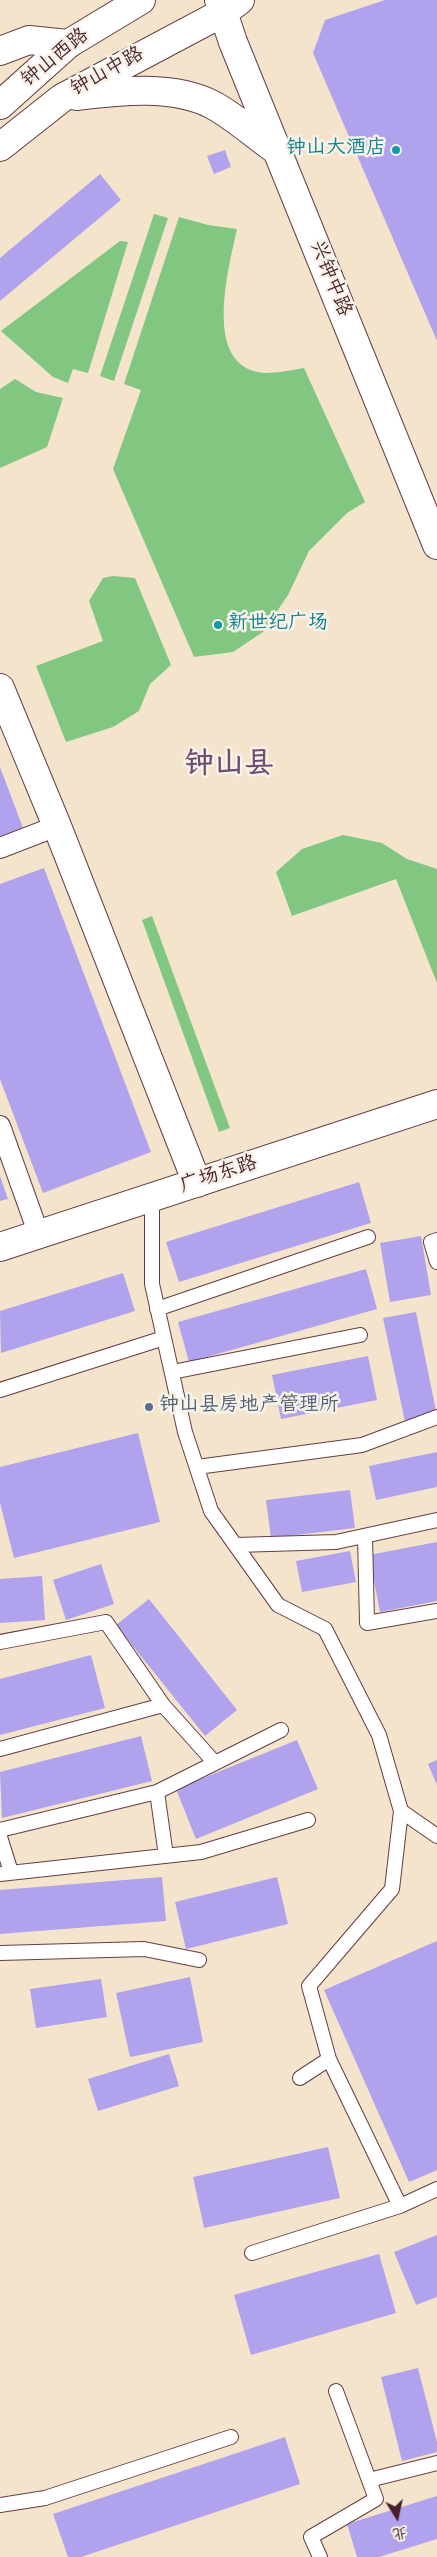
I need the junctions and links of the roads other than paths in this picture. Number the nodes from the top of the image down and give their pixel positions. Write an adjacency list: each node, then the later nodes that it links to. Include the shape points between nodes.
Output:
1 (133, 3): 3 (main road, 钟山西路)
2 (228, 4): 5 (main road, 钟山中路); 8 (main road, 兴钟中路, via 233,42)
3 (68, 44): 4 (main road, via 29,40); 6 (main road, 钟山西路)
4 (0, 51)
5 (62, 98): 7 (main road, 钟山中路); 8 (main road, via 124,90 176,94 212,105)
6 (0, 106)
7 (0, 147)
8 (276, 150): 9 (main road, 兴钟中路)
9 (437, 545)
10 (0, 688): 11 (main road)
11 (57, 826): 12 (street); 15 (main road)
12 (0, 848)
13 (437, 1104): 15 (main road, 广场东路)
14 (1, 1134): 17 (street)
15 (197, 1183): 16 (main road, 广场东路)
16 (152, 1198): 17 (main road, 广场东路); 22 (lane, via 152,1284)
17 (39, 1235): 20 (main road, 广场东路)
18 (368, 1237): 22 (lane)
19 (437, 1240): 21 (lane, via 431,1242)
20 (0, 1247)
21 (437, 1262)
22 (157, 1309): 24 (lane)
23 (360, 1335): 25 (lane)
24 (164, 1338): 25 (lane); 26 (lane)
25 (172, 1372): 28 (lane)
26 (0, 1390)
27 (437, 1417): 28 (lane, via 362,1445)
28 (197, 1467): 31 (lane, via 211,1511)
29 (437, 1520): 30 (lane)
30 (365, 1536): 31 (lane, via 336,1542); 32 (lane, via 367,1623)
31 (236, 1545): 39 (lane, via 278,1605 325,1629 379,1735)
32 (437, 1611)
33 (0, 1642): 34 (lane, via 106,1622)
34 (163, 1705): 36 (lane); 37 (lane)
35 (281, 1730): 37 (lane)
36 (0, 1749)
37 (215, 1763): 38 (lane)
38 (156, 1792): 41 (lane); 44 (lane)
39 (401, 1812): 42 (lane); 48 (lane, via 392,1889 309,1986)
40 (308, 1820): 44 (lane, via 201,1852)
41 (0, 1830)
42 (437, 1836)
43 (0, 1837): 45 (lane)
44 (166, 1856): 45 (lane)
45 (5, 1873)
46 (0, 1953): 47 (lane, via 144,1950)
47 (199, 1960)
48 (329, 2060): 49 (lane); 51 (lane)
49 (300, 2078)
50 (437, 2189): 51 (lane)
51 (400, 2206): 52 (lane)
52 (252, 2253)
53 (336, 2391): 56 (lane)
54 (231, 2437): 57 (lane, via 45,2498)
55 (437, 2463): 56 (lane)
56 (369, 2480): 58 (lane, via 376,2499 311,2538)
57 (0, 2505)
58 (320, 2557)

